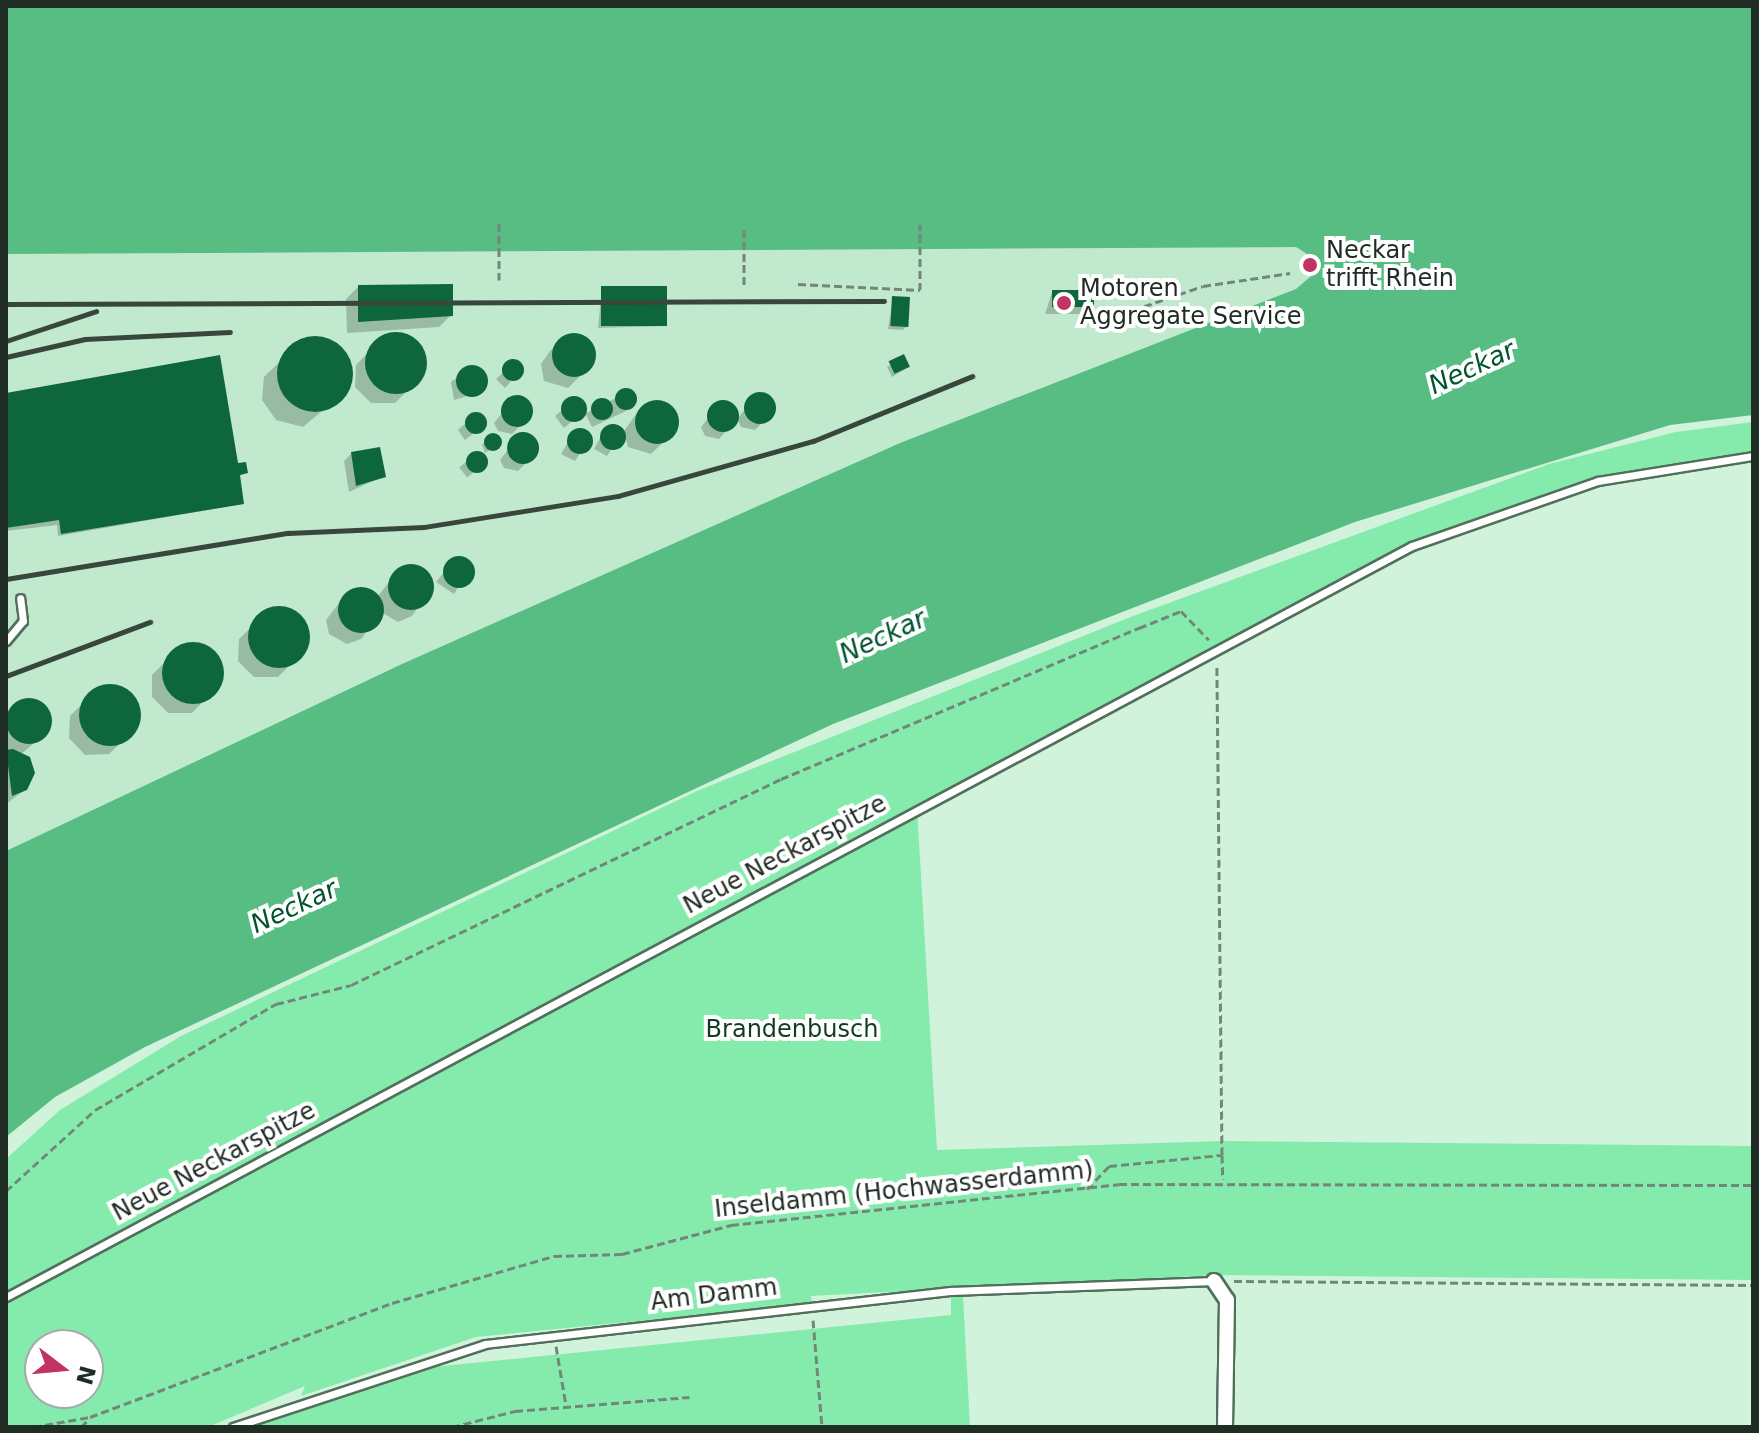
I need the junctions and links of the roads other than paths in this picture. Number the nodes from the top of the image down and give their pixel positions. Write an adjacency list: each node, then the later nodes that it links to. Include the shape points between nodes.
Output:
1 (1753, 456): 5 (lane, Neue Neckarspitze, via 1598,481 1412,546)
2 (20, 598): 3 (lane, via 23,621)
3 (6, 641)
4 (1214, 1281): 6 (lane, Am Damm, via 812,1304 555,1334 425,1359); 7 (street, via 1227,1300)
5 (6, 1297)
6 (233, 1427)
7 (1225, 1427)

